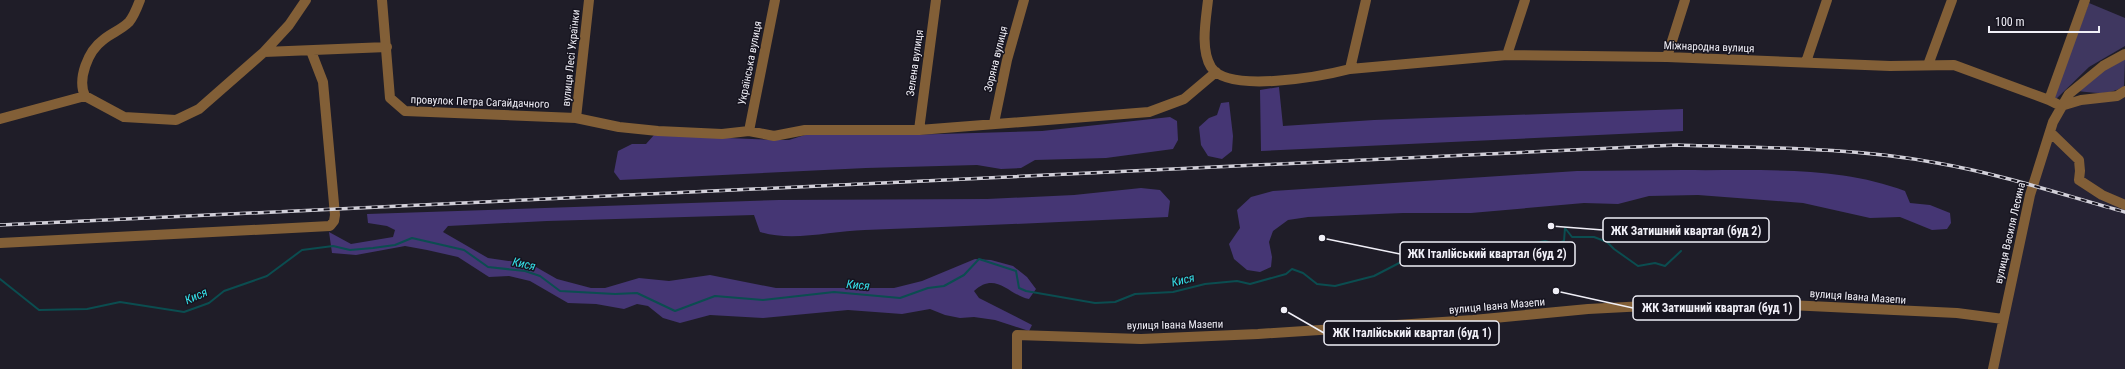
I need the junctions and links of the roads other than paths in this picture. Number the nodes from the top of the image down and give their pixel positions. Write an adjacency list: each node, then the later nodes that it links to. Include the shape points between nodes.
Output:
1 (140, 0): 26 (street, via 135,14 127,23 103,40 93,51 83,79 82,88)
2 (306, 0): 17 (street, via 289,25)
3 (382, 0): 15 (street, провулок Петра Сагайдачного)
4 (589, 0): 29 (street, вулиця Лесі Українки)
5 (775, 0): 33 (street, Українська вулиця)
6 (936, 0): 32 (street, Зелена вулиця)
7 (1024, 0): 31 (street, Зоряна вулиця, via 1007,60)
8 (1208, 0): 24 (street, via 1206,45 1209,61)
9 (1366, 0): 23 (street)
10 (1524, 0): 19 (street)
11 (1684, 0): 20 (street)
12 (1827, 0): 21 (street)
13 (1952, 0): 22 (street)
14 (2085, 0): 27 (street)
15 (387, 47): 16 (street); 29 (street, провулок Петра Сагайдачного, via 390,98 405,111)
16 (311, 51): 17 (street); 36 (street, via 323,82 327,117 336,215 330,226)
17 (264, 52): 26 (street, via 199,109 176,120 124,117)
18 (2125, 54): 28 (street, вулиця Василя Лесина, via 2103,66 2084,81 2069,94)
19 (1507, 55): 20 (street, Міжнародна вулиця); 23 (street, Міжнародна вулиця)
20 (1667, 57): 21 (street, Міжнародна вулиця)
21 (1806, 62): 22 (street, Міжнародна вулиця)
22 (1928, 65): 27 (street, Міжнародна вулиця, via 1954,65)
23 (1350, 69): 24 (street, Міжнародна вулиця, via 1326,75 1272,80 1230,79)
24 (1216, 72): 31 (street, провулок Петра Сагайдачного, via 1184,99 1153,111)
25 (2125, 91): 28 (street, via 2117,96 2081,100)
26 (85, 96): 30 (street)
27 (2048, 100): 28 (street, Міжнародна вулиця)
28 (2061, 106): 34 (street, вулиця Василя Лесина)
29 (576, 118): 33 (street, провулок Петра Сагайдачного, via 619,127 658,131 722,134)
30 (0, 119)
31 (994, 124): 32 (street, провулок Петра Сагайдачного)
32 (919, 130): 33 (street, провулок Петра Сагайдачного, via 805,130 774,136)
33 (749, 131)
34 (2050, 132): 35 (street, via 2079,160 2079,180 2102,195); 37 (street, вулиця Василя Лесина, via 2030,195)
35 (2125, 205)
36 (0, 243)
37 (2003, 319): 38 (street, вулиця Івана Мазепи, via 1956,313 1723,302 1588,309 1473,320 1258,334 1141,339 1017,335); 39 (street, вулиця Василя Лесина)
38 (1017, 369)
39 (1993, 369)

